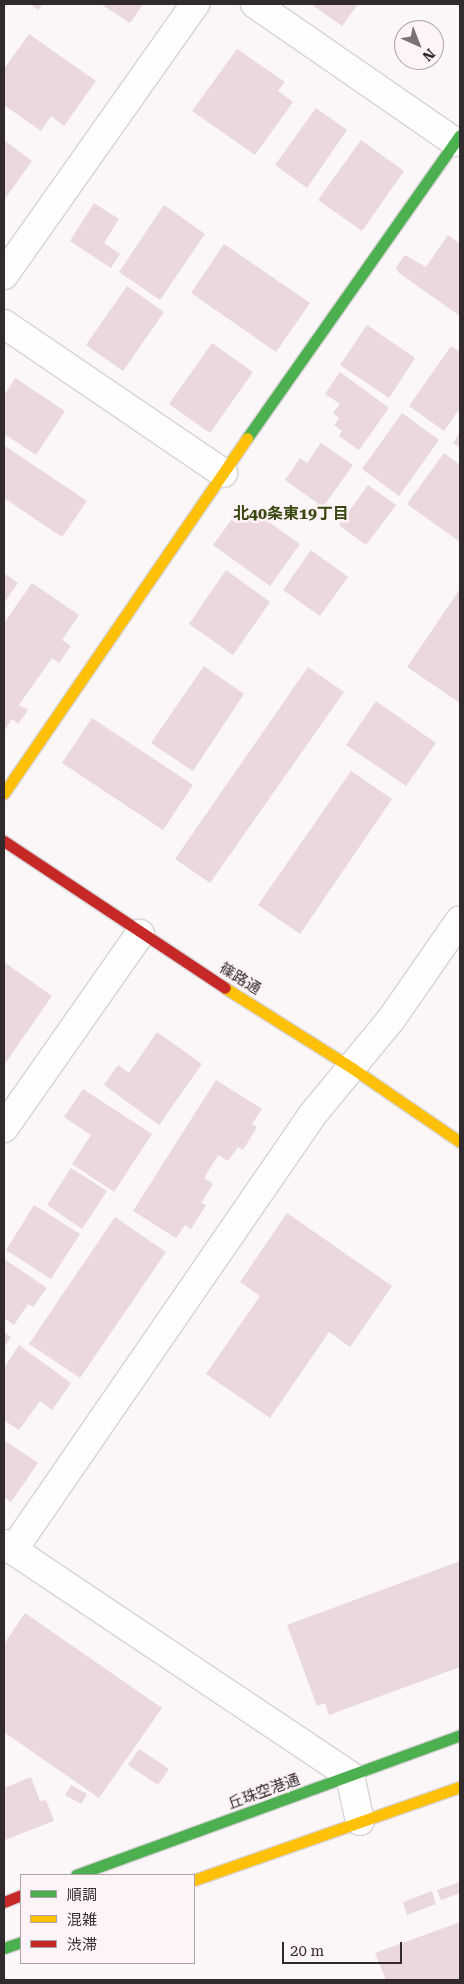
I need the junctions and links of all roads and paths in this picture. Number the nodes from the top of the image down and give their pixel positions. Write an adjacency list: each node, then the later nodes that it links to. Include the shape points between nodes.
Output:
1 (195, 4): 4 (street)
2 (255, 4): 3 (street)
3 (458, 138): 6 (street)
4 (4, 276)
5 (4, 324): 6 (street)
6 (223, 473): 7 (street)
7 (4, 793)
8 (4, 841): 10 (street, 篠路通)
9 (460, 920): 11 (street, via 392,1018)
10 (140, 934): 11 (street, 篠路通); 12 (street)
11 (352, 1068): 13 (street, 篠路通); 14 (street, via 314,1114)
12 (4, 1128)
13 (460, 1142)
14 (8, 1547): 16 (street)
15 (460, 1734): 16 (street, 丘珠空港通)
16 (350, 1776): 18 (street); 19 (street, 丘珠空港通)
17 (460, 1787): 18 (street)
18 (360, 1821): 20 (street)
19 (79, 1874)
20 (195, 1880)
21 (20, 1895): 22 (street)
22 (4, 1902)
23 (20, 1942): 24 (street)
24 (4, 1948)

